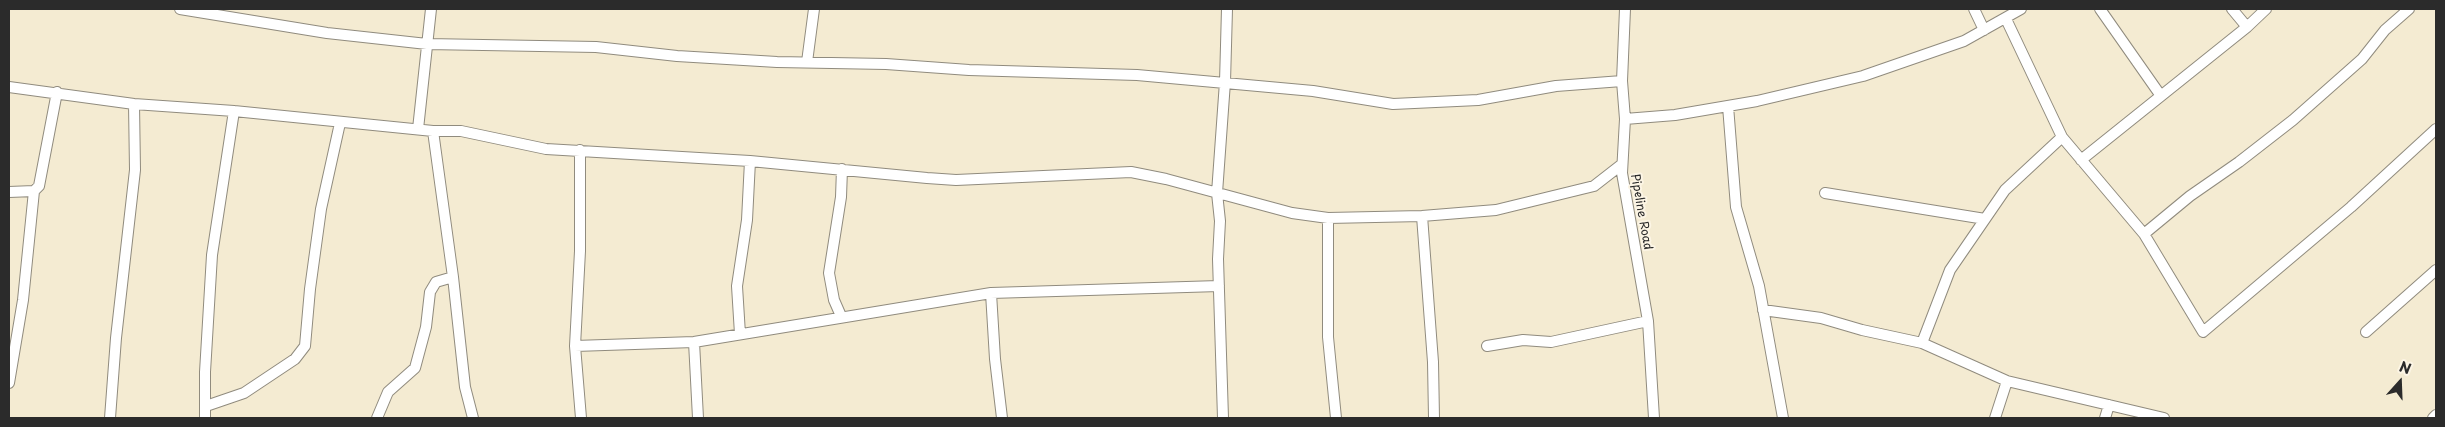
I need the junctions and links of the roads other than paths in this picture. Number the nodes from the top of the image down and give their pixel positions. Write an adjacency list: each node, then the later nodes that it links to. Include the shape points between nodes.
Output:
1 (180, 9): 15 (street, via 327,33)
2 (431, 9): 15 (street)
3 (814, 9): 16 (street)
4 (1227, 9): 18 (street)
5 (1625, 9): 17 (street, Pipeline Road)
6 (1974, 9): 14 (street)
7 (2021, 9): 12 (street)
8 (2100, 9): 21 (street)
9 (2232, 9): 13 (street)
10 (2266, 9): 13 (street)
11 (2409, 9): 43 (street, via 2385,30 2362,59 2292,120)
12 (2006, 19): 14 (street); 30 (street)
13 (2247, 27): 21 (street)
14 (1984, 30): 23 (street, via 1964,41 1863,76)
15 (427, 44): 16 (street, via 596,47 677,56); 27 (street)
16 (807, 62): 18 (street, via 1137,75)
17 (1622, 81): 18 (street, via 1556,86 1478,100 1393,104 1313,91); 25 (street, Pipeline Road)
18 (1225, 82): 38 (street)
19 (9, 87): 20 (street)
20 (56, 92): 22 (street); 36 (street, via 38,186)
21 (2161, 96): 33 (street)
22 (134, 104): 24 (street); 62 (street, via 135,170)
23 (1728, 106): 25 (street); 48 (street, via 1736,207)
24 (234, 111): 26 (street); 60 (street, via 212,256)
25 (1625, 119): 34 (street, Pipeline Road)
26 (340, 123): 27 (street); 60 (street, via 321,209 306,346 294,359 244,393)
27 (418, 128): 29 (street)
28 (2436, 129): 43 (street, via 2351,207 2203,332)
29 (433, 131): 31 (street, via 462,131 546,149); 45 (street)
30 (2062, 137): 33 (street); 42 (street, via 2005,190)
31 (580, 150): 32 (street); 55 (street, via 580,251)
32 (750, 160): 35 (street); 52 (street, via 747,220 737,286)
33 (2080, 160): 43 (street)
34 (1621, 165): 40 (street, via 1594,186 1496,210); 50 (street, Pipeline Road)
35 (842, 169): 38 (street, via 956,180 1131,172); 49 (street, via 829,273)
36 (34, 191): 37 (street); 58 (street, via 24,300)
37 (9, 192)
38 (1217, 193): 41 (street, via 1292,213); 46 (street)
39 (1824, 193): 42 (street)
40 (1422, 216): 41 (street); 71 (street)
41 (1328, 218): 70 (street, via 1328,337)
42 (1985, 219): 54 (street, via 1950,270)
43 (2144, 234)
44 (2436, 270): 51 (street)
45 (453, 277): 64 (street, via 436,282 430,292 426,328 415,368 388,392); 65 (street, via 464,380)
46 (1219, 286): 47 (street); 69 (street)
47 (991, 293): 49 (street); 68 (street)
48 (1763, 310): 54 (street, via 1821,318); 73 (street)
49 (841, 316): 52 (street)
50 (1648, 321): 56 (street, via 1551,342 1523,340); 72 (street, Pipeline Road)
51 (2366, 332)
52 (740, 334): 53 (street)
53 (694, 342): 55 (street); 67 (street)
54 (1922, 343): 57 (street)
55 (575, 346): 66 (street)
56 (1487, 346)
57 (2008, 381): 59 (street); 74 (street)
58 (9, 383)
59 (2109, 405): 75 (street); 76 (street)
60 (206, 406): 63 (street)
61 (2436, 415): 77 (street)
62 (110, 418)
63 (205, 418)
64 (376, 418)
65 (473, 418)
66 (581, 418)
67 (698, 418)
68 (1002, 418)
69 (1223, 418)
70 (1336, 418)
71 (1434, 418)
72 (1654, 418)
73 (1783, 418)
74 (1995, 418)
75 (2105, 418)
76 (2164, 418)
77 (2433, 418)

